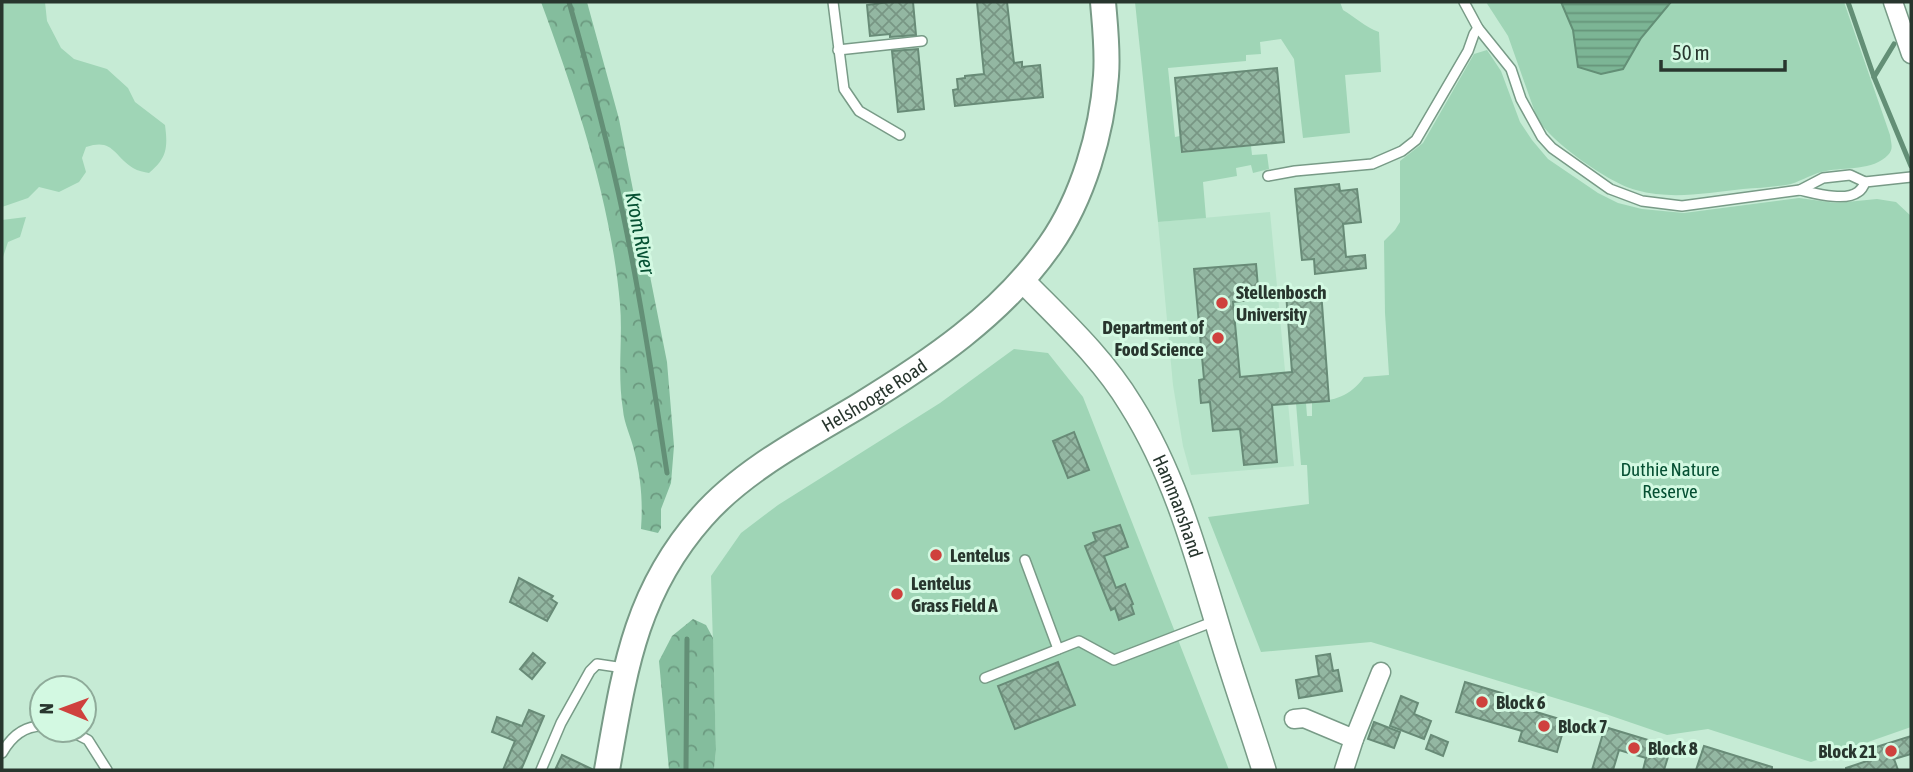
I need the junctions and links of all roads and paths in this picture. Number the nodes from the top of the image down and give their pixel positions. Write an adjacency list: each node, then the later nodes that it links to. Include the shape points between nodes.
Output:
1 (833, 2): 7 (lane)
2 (1103, 2): 14 (main road, Helshoogte Road, via 1106,74 1094,146 1066,218)
3 (1464, 2): 5 (lane)
4 (1893, 2): 8 (street)
5 (1478, 28): 10 (lane, via 1416,140 1402,151 1373,164); 13 (lane, via 1511,69 1542,137 1611,189 1642,201 1682,206)
6 (922, 41): 7 (lane)
7 (838, 50): 9 (lane, via 844,89 859,111)
8 (1911, 54)
9 (900, 135)
10 (1268, 176)
11 (1911, 177): 12 (lane)
12 (1865, 182): 13 (lane, via 1857,177 1823,178); 13 (lane, via 1860,191 1846,195)
13 (1800, 190)
14 (1022, 280): 16 (street, Hammanshand, via 1096,355 1131,404 1166,470); 18 (main road, Helshoogte Road, via 942,352 764,465 702,516 642,612)
15 (1025, 560): 17 (lane)
16 (1217, 621): 17 (lane, via 1114,660 1079,641); 29 (street, Hammanshand)
17 (1058, 649): 20 (lane)
18 (625, 669): 27 (lane, via 597,664 590,671); 28 (main road, Helshoogte Road)
19 (1381, 672): 23 (street)
20 (985, 678)
21 (1294, 719): 23 (street, via 1304,718)
22 (28, 728): 25 (lane, via 10,738)
23 (1354, 739): 30 (street)
24 (91, 744): 26 (lane)
25 (2, 753)
26 (107, 770)
27 (541, 770)
28 (607, 770)
29 (1265, 770)
30 (1344, 770)

